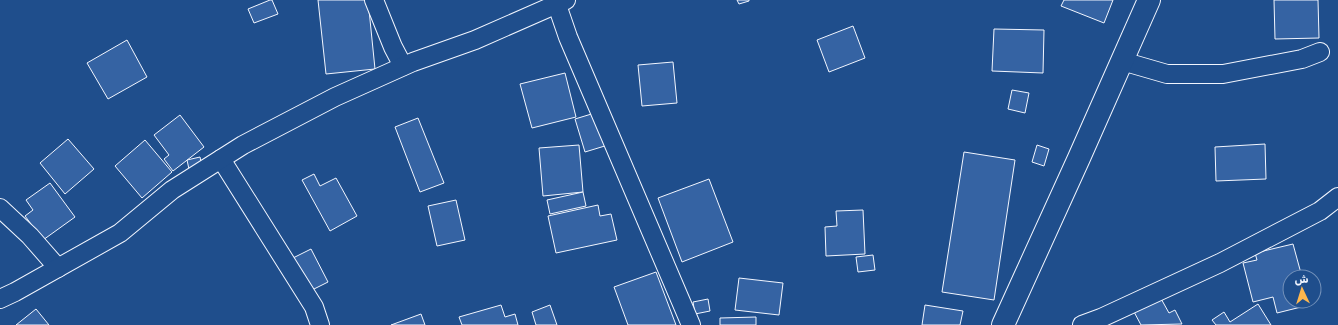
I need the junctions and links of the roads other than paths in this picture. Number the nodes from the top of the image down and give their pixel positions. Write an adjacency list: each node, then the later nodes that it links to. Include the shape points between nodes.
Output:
1 (374, 0): 6 (street)
2 (1149, 0): 5 (main road)
3 (562, 2): 6 (street, via 475,40); 13 (street, via 571,44)
4 (1320, 52): 5 (street, via 1302,59 1224,74 1167,74)
5 (1122, 62): 14 (main road)
6 (403, 66): 7 (street, via 328,101)
7 (221, 159): 10 (street, via 172,190 120,232); 12 (street, via 314,307)
8 (1338, 197): 15 (street, via 1320,211 1220,263)
9 (0, 208): 10 (street, via 30,236)
10 (58, 268): 11 (street)
11 (0, 299)
12 (320, 325)
13 (691, 325)
14 (1003, 325)
15 (1082, 325)

